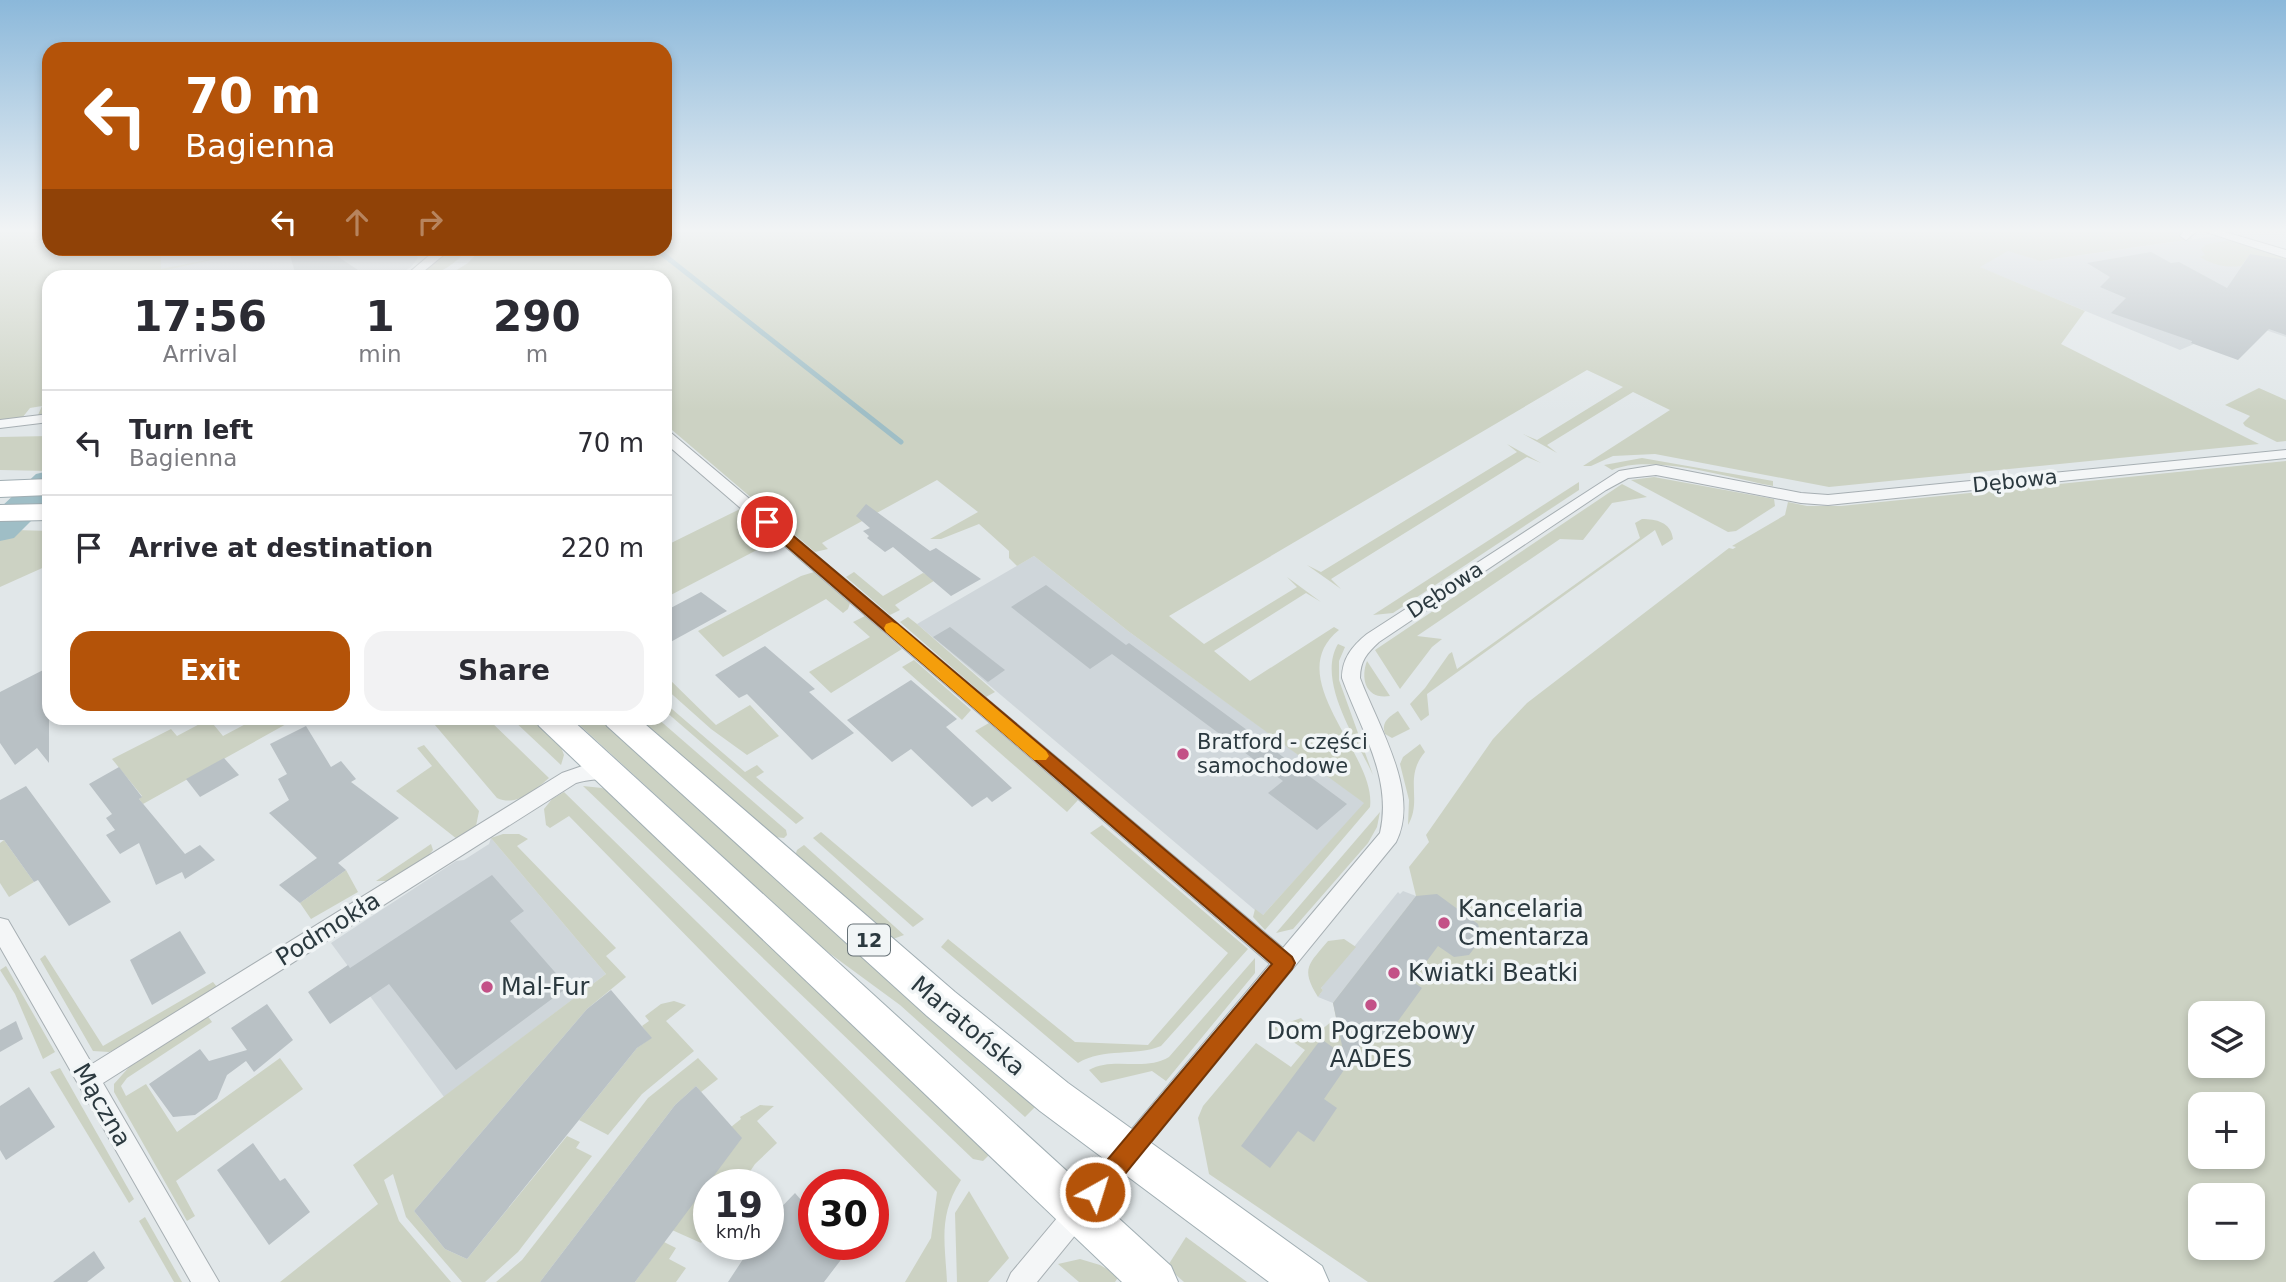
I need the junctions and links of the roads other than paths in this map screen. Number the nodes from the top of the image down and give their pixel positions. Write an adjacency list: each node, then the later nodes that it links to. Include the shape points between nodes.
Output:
1 (42, 419): 2 (street)
2 (0, 424)
3 (672, 441): 13 (street)
4 (2286, 454): 13 (street, Dębowa, via 1829,500 1656,470 1618,477 1373,638 1355,655 1351,678 1392,789 1396,806 1393,826 1382,848)
5 (8, 488): 6 (main road)
6 (42, 502)
7 (42, 505): 8 (main road)
8 (0, 513)
9 (555, 725): 11 (main road, 12)
10 (626, 725): 15 (main road, Maratońska / 12, via 941,1004)
11 (587, 766): 14 (street, Podmokła); 16 (main road, 12)
12 (0, 927): 14 (street, Mączna)
13 (1285, 963): 15 (street, Dębowa)
14 (87, 1080): 17 (street, Mączna)
15 (1128, 1153): 16 (street, Dębowa); 20 (main road, Maratońska / 12)
16 (1079, 1212): 18 (street, Dębowa); 19 (main road, 12)
17 (206, 1282)
18 (1020, 1282)
19 (1155, 1282)
20 (1306, 1282)

